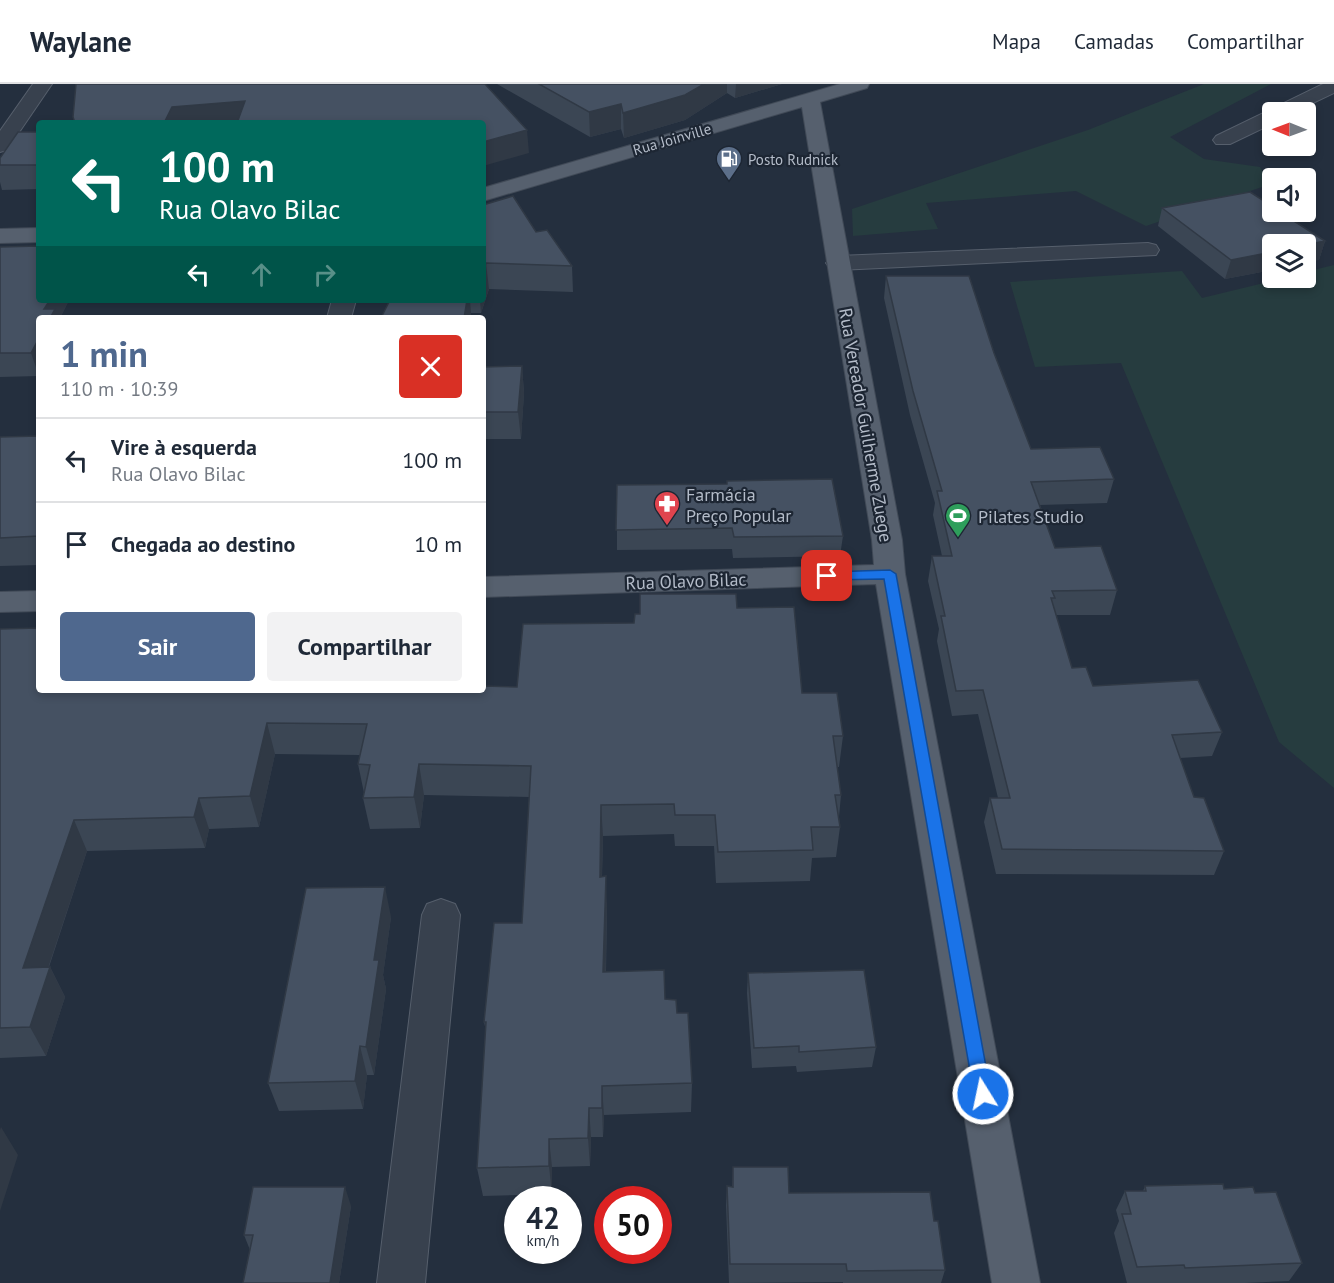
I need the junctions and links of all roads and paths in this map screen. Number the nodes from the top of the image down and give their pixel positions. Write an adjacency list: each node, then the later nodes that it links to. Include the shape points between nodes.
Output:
1 (43, 84): 8 (street)
2 (860, 84): 4 (main road, Rua Joinville)
3 (1334, 86): 5 (street)
4 (810, 99): 9 (main road, Rua Joinville); 13 (main road, Rua Vereador Guilherme Zuege)
5 (1301, 102)
6 (1262, 121): 7 (street)
7 (1223, 140)
8 (0, 146)
9 (486, 194)
10 (36, 235): 11 (main road)
11 (0, 236)
12 (1148, 250): 13 (street)
13 (838, 263): 14 (main road, Rua Vereador Guilherme Zuege)
14 (890, 574): 15 (main road, Rua Olavo Bilac); 20 (main road, Rua Vereador Guilherme Zuege)
15 (486, 587)
16 (36, 601): 17 (main road)
17 (0, 602)
18 (441, 915): 19 (street)
19 (401, 1283)
20 (1016, 1283)

